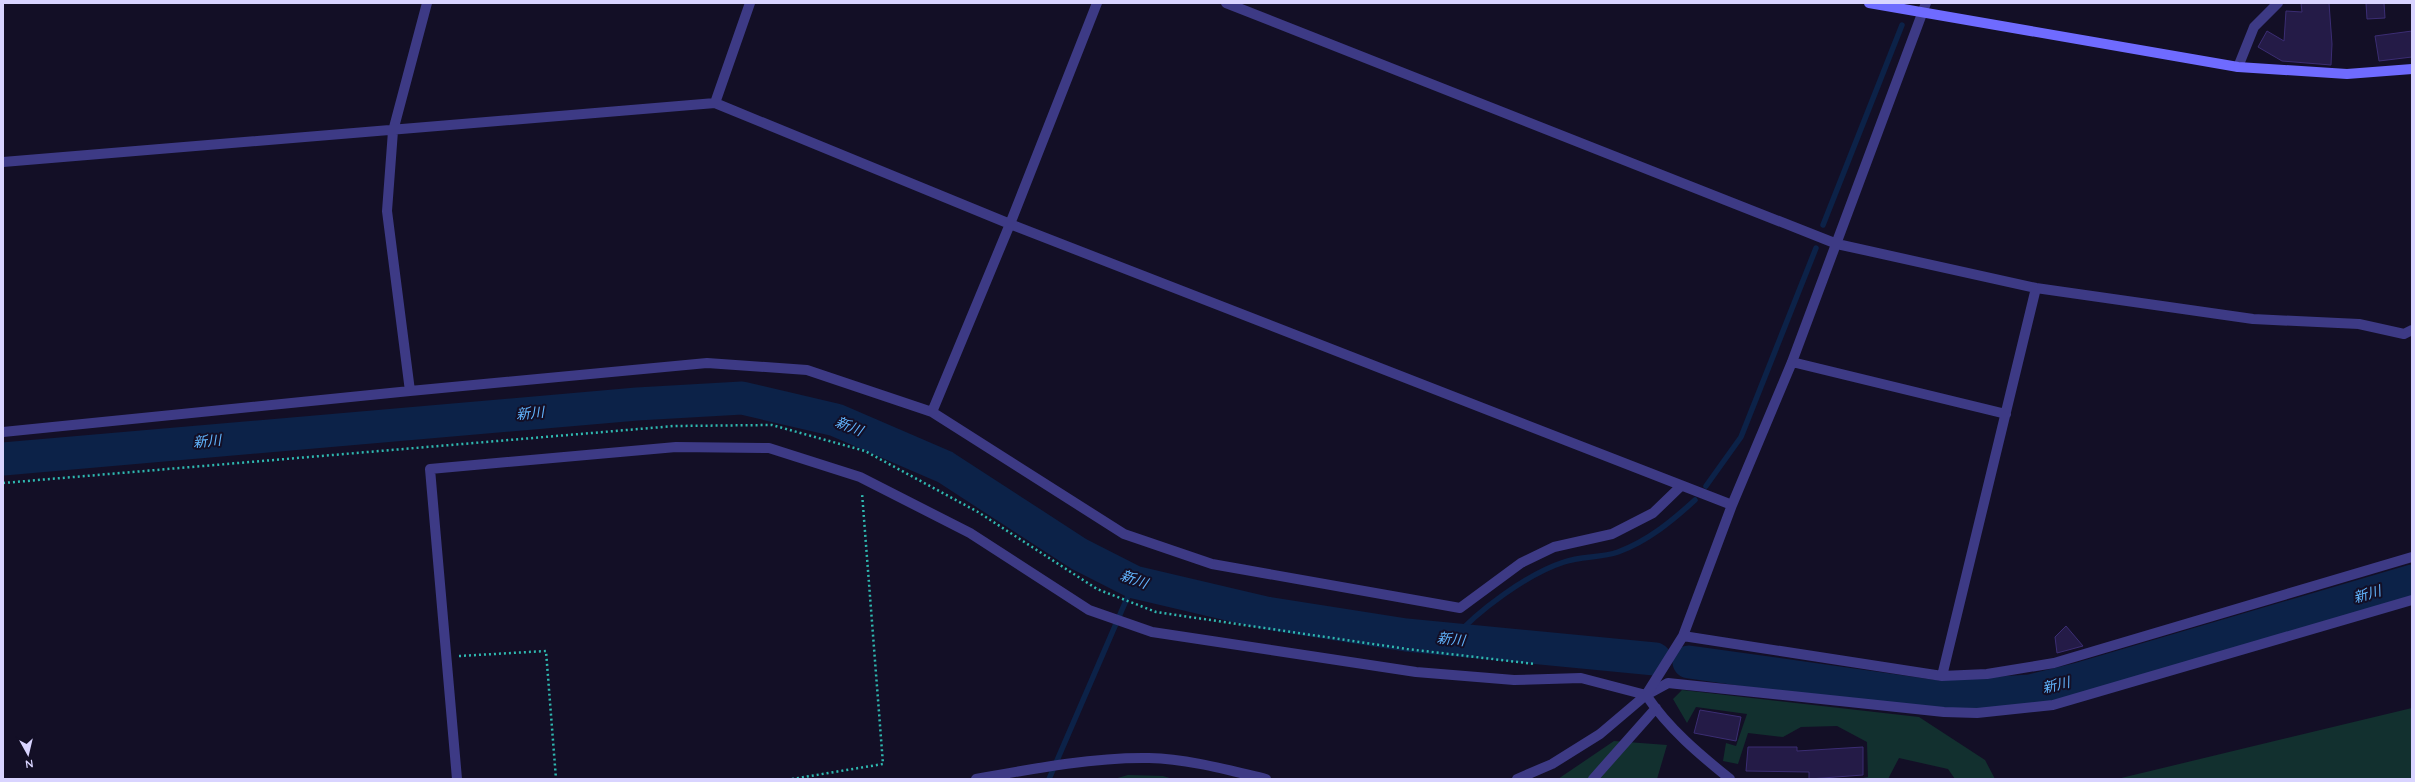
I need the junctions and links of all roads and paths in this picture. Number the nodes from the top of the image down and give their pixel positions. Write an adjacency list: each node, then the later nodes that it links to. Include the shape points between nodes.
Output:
1 (427, 3): 11 (street)
2 (750, 3): 10 (street)
3 (1097, 3): 13 (street)
4 (1226, 3): 14 (street)
5 (1869, 3): 7 (street)
6 (2278, 3): 8 (street, via 2254,28)
7 (1925, 8): 8 (street); 14 (street)
8 (2238, 67): 9 (street, via 2347,74 2386,73)
9 (2412, 68)
10 (715, 104): 11 (street); 13 (street)
11 (393, 131): 12 (street); 18 (street, via 387,211)
12 (3, 162)
13 (1010, 224): 19 (street); 24 (street)
14 (1837, 244): 15 (street); 17 (street)
15 (2036, 288): 16 (street, via 2253,320 2359,324 2404,334); 20 (street)
16 (2412, 330)
17 (1792, 362): 20 (street); 25 (street)
18 (410, 390): 19 (street, via 707,363 808,370); 21 (street)
19 (932, 412): 24 (street, via 1124,534 1212,564 1460,608 1521,563 1554,547 1612,534 1653,513)
20 (2006, 414): 31 (street)
21 (3, 432)
22 (860, 477): 29 (street, via 769,448 676,447 430,469); 32 (street, via 970,533 1089,610 1152,632 1416,672 1514,680 1581,678); 36 (path, via 883,764)
23 (3, 483): 30 (path, via 674,426 772,425 865,451 978,512 1097,589 1156,612 1407,649)
24 (1681, 486): 25 (street)
25 (1732, 505): 28 (street)
26 (2412, 557): 31 (street, via 2054,663 1987,674)
27 (2412, 600): 32 (street, via 2053,705 1977,713 1944,712 1668,683)
28 (1683, 636): 31 (street); 32 (street)
29 (446, 657): 34 (street); 35 (path, via 546,651)
30 (1541, 664)
31 (1942, 676)
32 (1646, 695): 33 (street); 39 (street, via 1600,734 1552,764)
33 (1656, 708): 40 (street); 41 (street, via 1691,748)
34 (457, 779)
35 (556, 779)
36 (792, 779)
37 (976, 779): 38 (street, via 1060,764 1149,758 1201,763)
38 (1266, 779)
39 (1517, 779)
40 (1593, 779)
41 (1730, 779)

